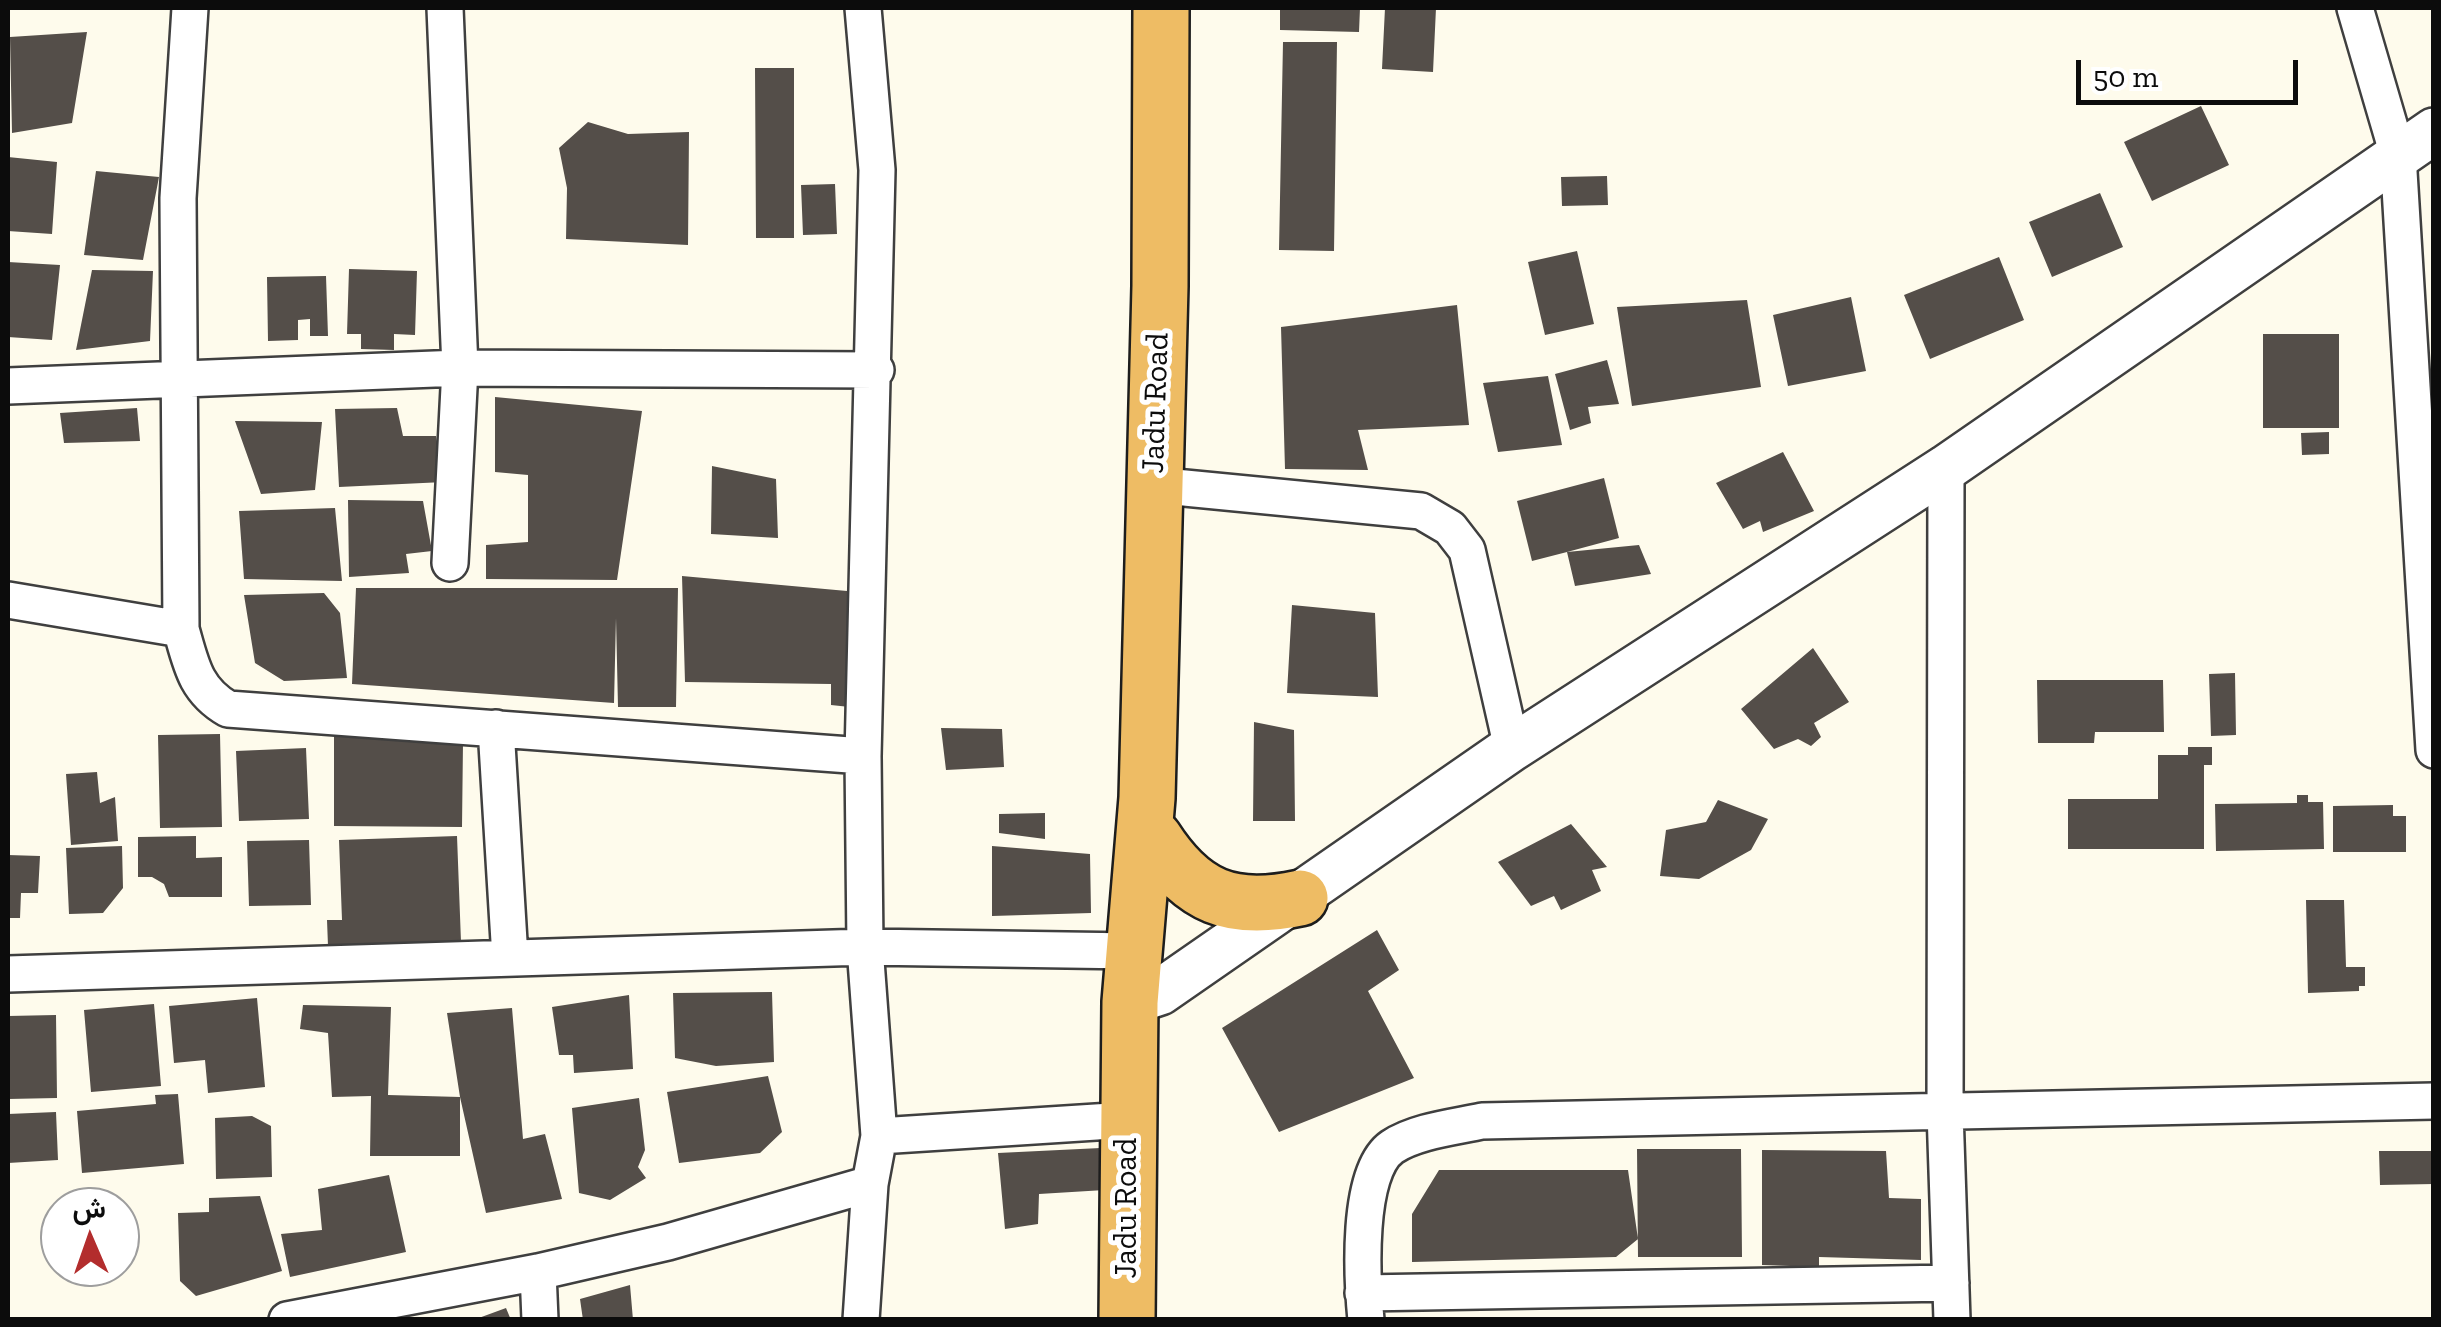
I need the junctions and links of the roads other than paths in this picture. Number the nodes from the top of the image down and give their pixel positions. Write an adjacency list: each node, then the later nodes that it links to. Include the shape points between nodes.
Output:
1 (190, 8): 9 (street)
2 (445, 8): 7 (street)
3 (863, 8): 8 (street, via 877,170)
4 (1161, 8): 12 (highway, Jadu Road)
5 (2355, 8): 6 (street)
6 (2416, 143): 11 (street); 18 (street)
7 (460, 368): 8 (street); 9 (street); 13 (street)
8 (876, 370): 19 (street)
9 (176, 379): 10 (street); 15 (street)
10 (8, 386)
11 (1946, 468): 17 (street); 27 (street)
12 (1154, 485): 17 (street, via 1421,511 1450,528 1468,550); 20 (highway, Jadu Road)
13 (450, 563)
14 (8, 600): 15 (street)
15 (181, 629): 16 (street, via 196,682 228,709)
16 (496, 728): 19 (street); 23 (street)
17 (1512, 748): 21 (street)
18 (2434, 750)
19 (864, 756): 22 (street)
20 (1150, 818): 21 (highway, via 1173,867 1215,896 1266,906); 25 (highway, Jadu Road)
21 (1300, 898): 25 (street)
22 (865, 947): 23 (street); 25 (street); 29 (street)
23 (510, 958): 24 (street)
24 (8, 974)
25 (1141, 982): 28 (highway, Jadu Road); 38 (highway, Jadu Road)
26 (2434, 1101): 27 (street)
27 (1944, 1111): 32 (street); 33 (street, via 1482,1121 1434,1132 1392,1147 1374,1168)
28 (1127, 1120): 29 (street); 37 (highway, Jadu Road)
29 (879, 1136): 30 (street)
30 (870, 1184): 31 (street); 36 (street)
31 (538, 1272): 34 (street); 35 (street)
32 (1951, 1283): 33 (street); 39 (street)
33 (1364, 1306)
34 (287, 1320)
35 (540, 1320)
36 (861, 1320)
37 (1126, 1320)
38 (1164, 1320)
39 (1952, 1320)

